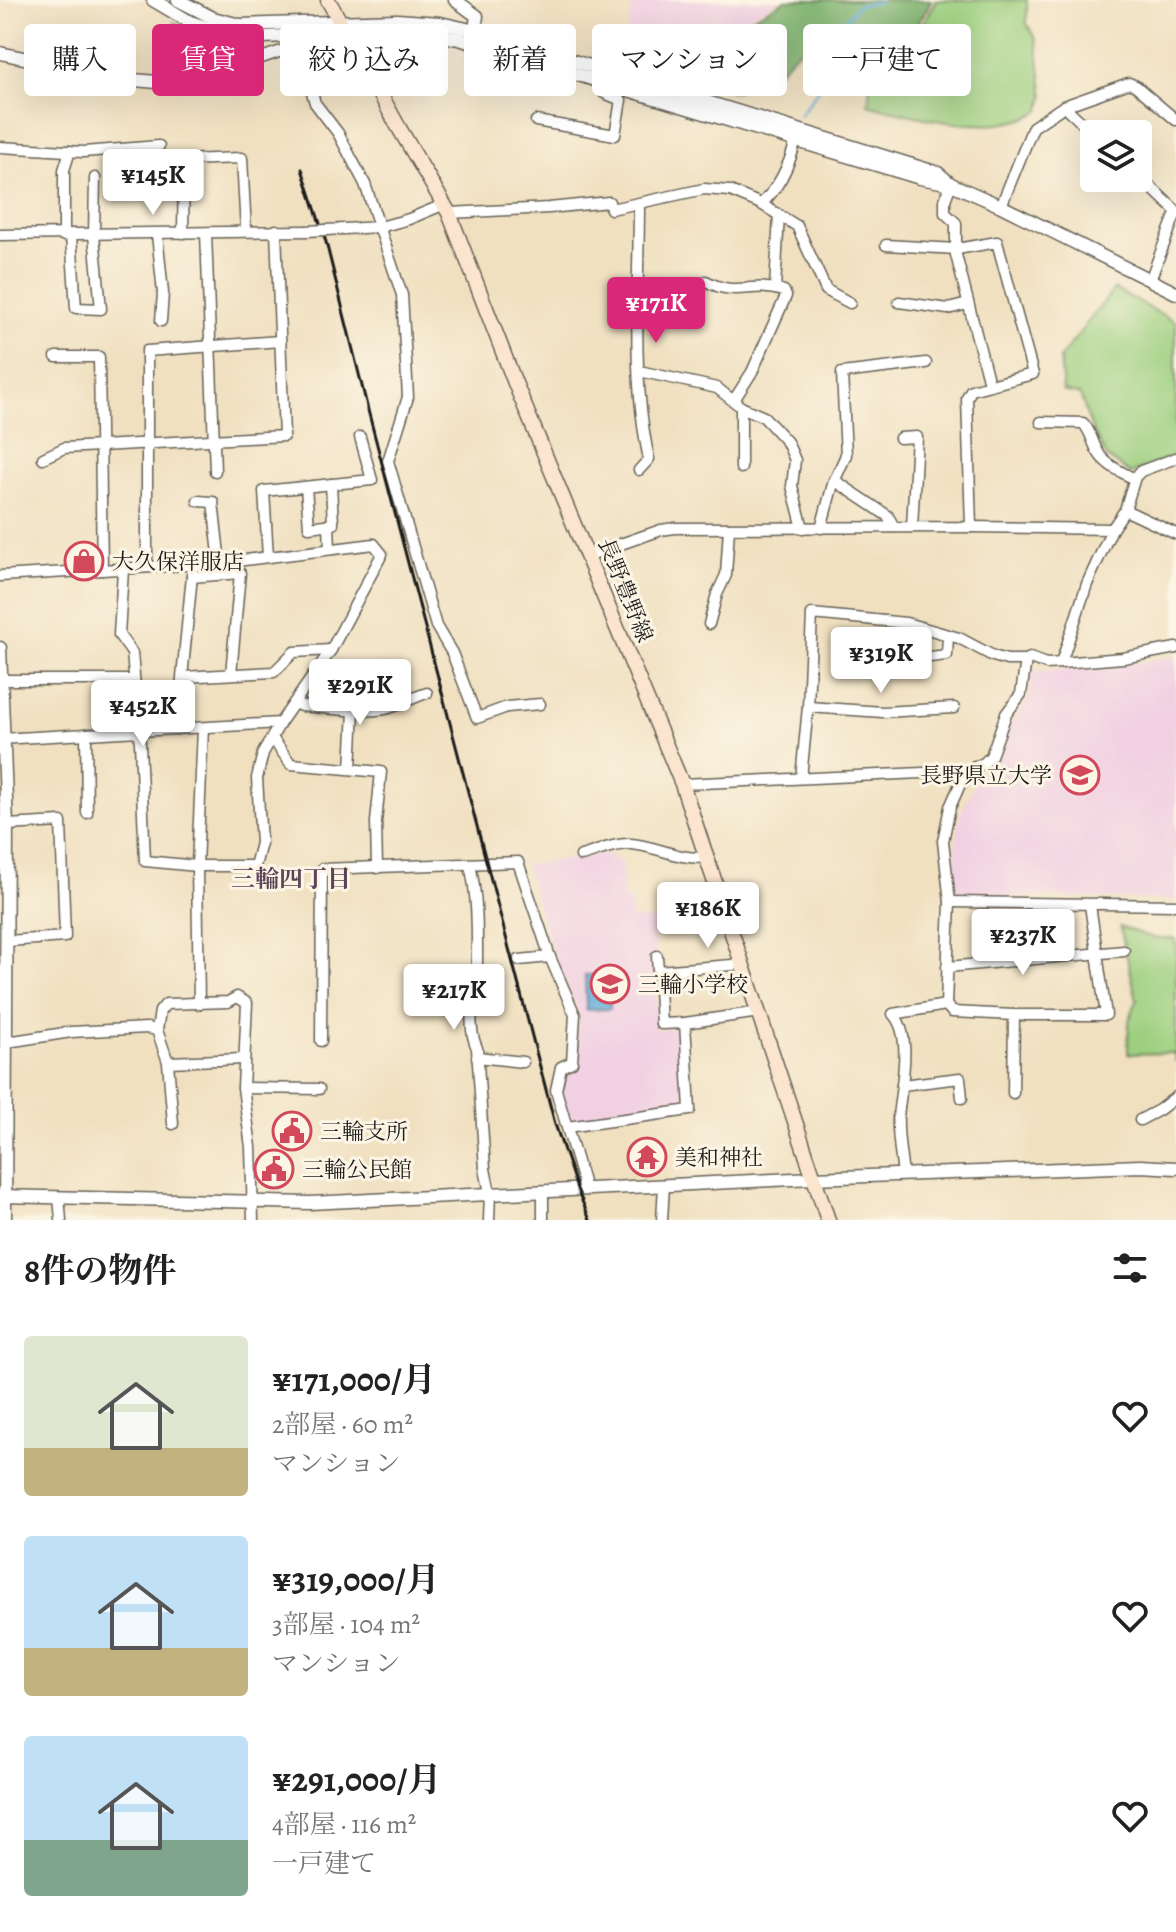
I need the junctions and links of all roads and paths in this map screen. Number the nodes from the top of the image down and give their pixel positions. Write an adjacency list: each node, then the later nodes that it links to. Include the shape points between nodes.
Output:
1 (153, 0): 5 (street)
2 (178, 0): 6 (street)
3 (328, 0): 7 (main road, 長野豊野線)
4 (455, 0): 8 (street, via 477,16)
5 (201, 24)
6 (225, 24)
7 (340, 24)
8 (476, 24)
9 (0, 53): 11 (street)
10 (576, 66): 25 (street, via 938,173)
11 (152, 82)
12 (313, 96): 33 (street, via 348,149)
13 (382, 96): 30 (main road, 長野豊野線)
14 (611, 96): 18 (street, via 621,100 615,135)
15 (649, 96): 20 (street)
16 (1064, 106): 17 (street, via 1129,83); 19 (street); 29 (street, via 1033,127)
17 (1176, 120)
18 (536, 121)
19 (1080, 121)
20 (796, 140): 25 (street); 28 (street, via 791,159)
21 (159, 146): 23 (street)
22 (0, 147): 23 (street)
23 (70, 151): 41 (street, via 64,170)
24 (95, 178): 40 (street)
25 (951, 184): 29 (street); 43 (street, via 945,213 956,223)
26 (1152, 189): 31 (street)
27 (639, 204): 28 (street, via 704,189 730,191); 30 (street, via 611,209 609,202); 56 (street)
28 (761, 204): 32 (street)
29 (1001, 206): 44 (street)
30 (447, 208): 33 (street); 86 (main road, 長野豊野線)
31 (1176, 212): 44 (street)
32 (779, 215): 46 (street); 49 (street, via 797,226 826,290)
33 (380, 227): 34 (street, bridge); 110 (street, via 402,295 408,387 388,461 436,626 477,718 507,707)
34 (276, 230): 35 (street); 52 (street)
35 (246, 231): 36 (street, via 242,158 184,160); 37 (street)
36 (183, 233): 37 (street); 38 (street)
37 (206, 233): 53 (street)
38 (157, 234): 40 (street); 51 (street)
39 (0, 235): 41 (street)
40 (94, 235): 41 (street); 41 (street, via 101,309 76,308)
41 (67, 236)
42 (886, 245): 43 (street)
43 (957, 249): 50 (street); 57 (street, via 997,242 1033,374)
44 (1150, 280): 47 (street)
45 (706, 281): 46 (street, via 728,290)
46 (775, 289): 58 (street, via 786,296)
47 (1176, 293)
48 (899, 302): 50 (street, via 948,309)
49 (850, 303)
50 (968, 304): 57 (street)
51 (161, 321)
52 (280, 341): 53 (street); 61 (street, via 284,436)
53 (210, 347): 61 (street); 63 (street, via 147,351)
54 (56, 357): 64 (street, via 99,357)
55 (926, 363): 71 (street, via 842,373 846,455)
56 (639, 371): 58 (street, via 717,388); 68 (street, via 649,459)
57 (989, 384): 79 (street, via 971,390 967,398)
58 (738, 403): 67 (street); 81 (street, via 764,417 787,442 795,460 792,486)
59 (1041, 422): 70 (street, via 1083,423 1099,455)
60 (360, 437): 72 (street, via 372,480)
61 (214, 438): 63 (street); 69 (street)
62 (900, 438): 78 (street, via 917,437)
63 (146, 442): 64 (street); 90 (street)
64 (102, 445): 65 (street, via 64,448); 91 (street)
65 (43, 458)
66 (1176, 458): 70 (street, via 1141,471)
67 (741, 468)
68 (639, 470)
69 (215, 471)
70 (1134, 479): 75 (street)
71 (834, 480): 77 (street, via 888,516); 82 (street)
72 (331, 484): 73 (street); 76 (street)
73 (306, 487): 76 (street, via 309,527); 87 (street, via 264,491)
74 (198, 501): 88 (street, via 213,502)
75 (1125, 510): 83 (street); 84 (street)
76 (329, 525): 85 (street)
77 (894, 527): 78 (street); 82 (street)
78 (912, 527): 79 (street)
79 (971, 527): 83 (street)
80 (729, 528): 81 (street); 86 (street, via 661,530); 95 (street, via 726,575)
81 (803, 528): 82 (street)
82 (821, 528)
83 (1112, 529): 103 (street)
84 (1176, 534)
85 (330, 549): 87 (street); 99 (street, via 374,544 382,554)
86 (589, 555): 124 (main road, 長野豊野線)
87 (268, 557): 88 (street)
88 (220, 563): 89 (street)
89 (193, 565): 90 (street); 94 (street)
90 (147, 567): 92 (street)
91 (102, 570): 92 (street); 93 (street)
92 (123, 570): 107 (street, via 119,635 132,653)
93 (0, 576)
94 (192, 577): 104 (street, via 240,573); 105 (street)
95 (709, 624)
96 (948, 635): 101 (street, via 993,656); 102 (street, via 947,655); 111 (street, via 906,623 812,614)
97 (0, 648): 100 (street)
98 (1176, 648): 103 (street)
99 (331, 650): 104 (street, via 294,652 274,672); 109 (street)
100 (0, 660): 106 (street)
101 (1026, 660): 103 (street); 122 (street, via 1021,694 1006,714 991,756)
102 (896, 661)
103 (1061, 663)
104 (231, 674): 105 (street)
105 (183, 677): 116 (street)
106 (2, 680): 107 (street); 119 (street)
107 (134, 680): 117 (street)
108 (427, 693): 113 (street, via 388,709)
109 (294, 703): 113 (street); 114 (street)
110 (540, 704)
111 (808, 707): 112 (street, via 883,712); 123 (street)
112 (954, 708)
113 (354, 710): 121 (street)
114 (280, 723): 115 (street); 120 (street)
115 (203, 728): 116 (street); 130 (street)
116 (177, 729): 117 (street)
117 (137, 731): 118 (street); 130 (street, via 145,861)
118 (86, 734): 119 (street); 125 (street)
119 (3, 738): 126 (street)
120 (272, 738): 121 (street, via 291,764); 130 (street, via 257,778 261,843 255,866)
121 (351, 769): 131 (street, via 381,772)
122 (966, 771): 123 (street); 133 (street, via 943,841)
123 (801, 778): 124 (street)
124 (682, 784): 128 (main road, 長野豊野線)
125 (87, 813)
126 (7, 825): 132 (street); 136 (street, via 61,822 65,937)
127 (581, 856): 128 (street, via 634,844 690,858)
128 (708, 857): 142 (main road, 長野豊野線)
129 (470, 865): 131 (street); 140 (street, via 518,862); 153 (street, via 477,968 471,1035)
130 (197, 866): 145 (street)
131 (377, 868): 151 (street, via 322,869)
132 (4, 901): 136 (street)
133 (950, 902): 134 (street); 143 (street)
134 (1090, 905): 135 (street); 138 (street)
135 (1176, 905)
136 (7, 941): 152 (street)
137 (1124, 951): 138 (street)
138 (1097, 954): 143 (street); 148 (street, via 1106,1015)
139 (657, 956): 144 (street)
140 (550, 957): 141 (street); 165 (street, via 575,1015 572,1062 561,1067 556,1090)
141 (519, 960)
142 (744, 964): 144 (street); 147 (main road, 長野豊野線)
143 (947, 967): 146 (street)
144 (658, 971): 149 (street, via 661,1024)
145 (199, 1004): 150 (street, via 166,1004); 154 (street, via 237,997 247,1003)
146 (946, 1005): 148 (street, via 952,1012); 157 (street, via 893,1014 905,1053)
147 (759, 1012): 149 (street); 168 (main road, 長野豊野線)
148 (1014, 1015): 160 (street)
149 (685, 1023): 165 (street, via 690,1110)
150 (157, 1030): 152 (street, via 71,1032); 155 (street)
151 (321, 1041)
152 (7, 1042): 173 (street)
153 (477, 1057): 156 (street); 172 (street)
154 (244, 1059): 155 (street); 158 (street)
155 (168, 1062): 164 (street)
156 (523, 1062)
157 (902, 1085): 162 (street, via 960,1078); 167 (street, via 898,1121)
158 (243, 1088): 159 (street); 175 (street)
159 (319, 1089)
160 (1013, 1093)
161 (1176, 1097): 163 (street)
162 (962, 1098)
163 (1140, 1120)
164 (173, 1124)
165 (567, 1127): 170 (street)
166 (1176, 1168): 167 (street)
167 (903, 1175): 168 (street)
168 (813, 1178): 169 (street); 182 (main road, 長野豊野線)
169 (664, 1185): 170 (street); 181 (street)
170 (585, 1189): 171 (street)
171 (543, 1191): 172 (street); 180 (street)
172 (490, 1193): 175 (street); 179 (street)
173 (2, 1196): 174 (street); 176 (street)
174 (59, 1197): 175 (street); 177 (street)
175 (252, 1203): 178 (street)
176 (5, 1220)
177 (61, 1220)
178 (253, 1220)
179 (489, 1220)
180 (543, 1220)
181 (662, 1220)
182 (828, 1220)

